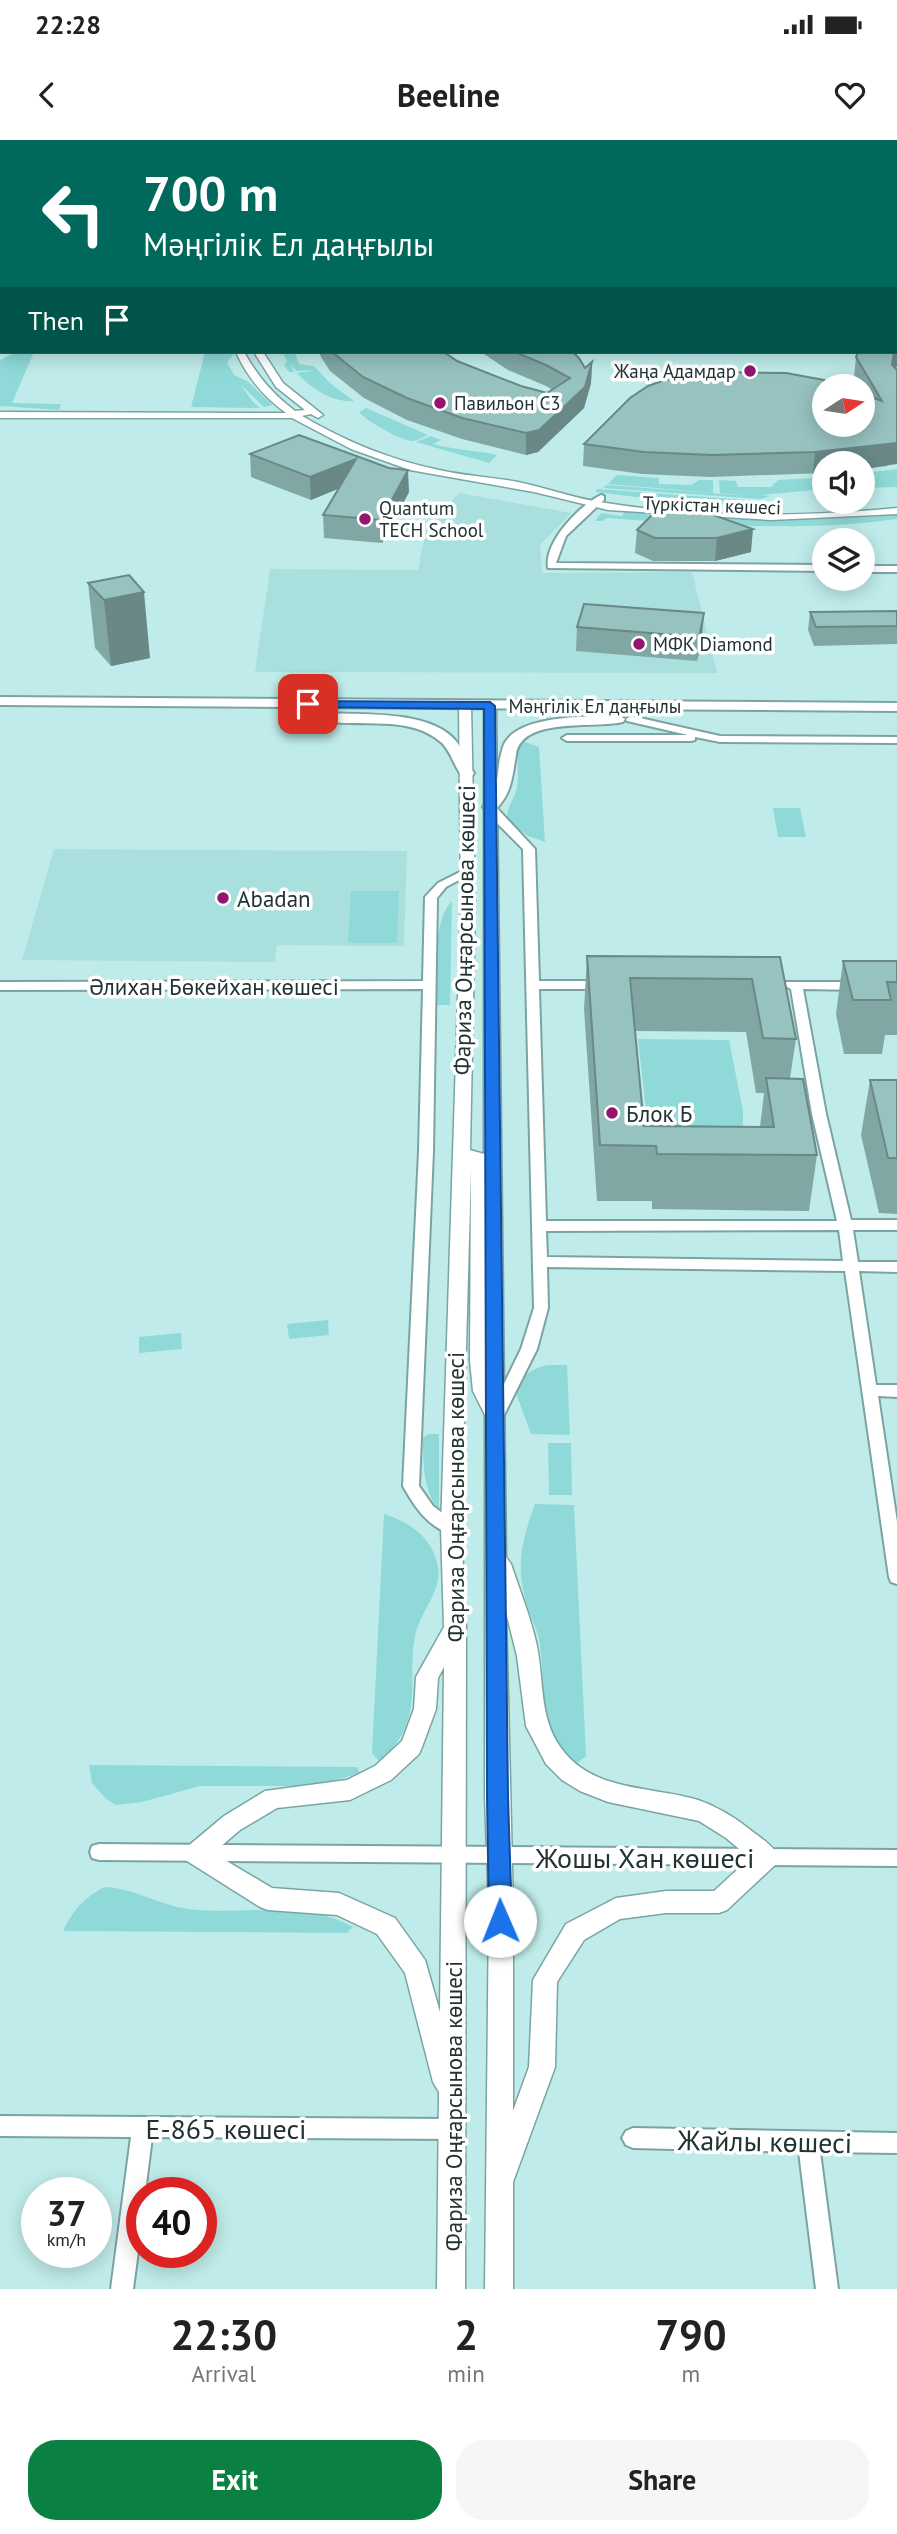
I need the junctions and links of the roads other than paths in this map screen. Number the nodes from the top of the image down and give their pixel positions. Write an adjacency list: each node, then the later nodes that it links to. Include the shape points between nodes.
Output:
1 (241, 354): 6 (street, Түркістан көшесі, via 255,380)
2 (260, 354): 4 (street, via 279,385)
3 (0, 409): 5 (street)
4 (312, 411): 6 (street); 8 (street)
5 (29, 415): 6 (street); 7 (street)
6 (294, 415): 10 (street, Түркістан көшесі, via 382,456)
7 (0, 417)
8 (327, 420)
9 (363, 438): 10 (street, Түркістан көшесі)
10 (470, 477): 11 (street, Түркістан көшесі)
11 (597, 501): 12 (street, Түркістан көшесі, via 768,508); 13 (street, Түркістан көшесі, via 668,512 768,517); 14 (street, via 559,536 551,566)
12 (897, 502)
13 (897, 511)
14 (812, 568)
15 (875, 569): 16 (street)
16 (897, 569)
17 (0, 701): 19 (main road, Мәңгілік Ел даңғылы)
18 (897, 707): 20 (main road, Мәңгілік Ел даңғылы)
19 (465, 712): 20 (main road, Мәңгілік Ел даңғылы); 22 (main road, Мәңгілік Ел даңғылы); 28 (street, Фариза Оңғарсынова көшесі)
20 (490, 712): 23 (main road, Мәңгілік Ел даңғылы); 29 (street, Фариза Оңғарсынова көшесі)
21 (0, 715): 22 (main road, Мәңгілік Ел даңғылы)
22 (325, 717): 28 (main road, via 402,722 432,730 455,749 459,766)
23 (625, 719): 24 (main road, Мәңгілік Ел даңғылы); 26 (street); 29 (main road, via 549,724 514,738 503,790)
24 (897, 720)
25 (567, 738): 26 (street)
26 (720, 739): 27 (street)
27 (897, 740)
28 (467, 773): 30 (street, Фариза Оңғарсынова көшесі)
29 (490, 807): 33 (street, via 499,822 529,849); 39 (street, Фариза Оңғарсынова көшесі)
30 (468, 871): 31 (street, Фариза Оңғарсынова көшесі); 32 (street, via 431,897)
31 (467, 943): 39 (street, via 481,981 481,1107 488,1110); 40 (street, Фариза Оңғарсынова көшесі)
32 (429, 985): 37 (street, Әлихан Бөкейхан көшесі); 50 (street, via 411,1486 432,1517)
33 (532, 985): 34 (street); 43 (street)
34 (623, 985)
35 (770, 985): 36 (street)
36 (796, 985): 38 (street); 41 (street)
37 (0, 986)
38 (872, 986)
39 (492, 1104): 49 (street, Фариза Оңғарсынова көшесі)
40 (460, 1177): 49 (street, via 466,1158 478,1156 479,1360 483,1391); 50 (street, Фариза Оңғарсынова көшесі)
41 (845, 1225): 42 (street); 43 (street); 45 (street)
42 (897, 1225)
43 (539, 1226): 44 (street)
44 (540, 1262): 45 (street); 49 (street, via 541,1308 529,1349)
45 (851, 1266): 46 (street); 47 (street)
46 (897, 1266)
47 (869, 1390): 48 (street); 52 (street)
48 (897, 1391)
49 (494, 1420): 51 (street, Фариза Оңғарсынова көшесі)
50 (451, 1528): 53 (street, Фариза Оңғарсынова көшесі)
51 (495, 1548): 57 (street, Фариза Оңғарсынова көшесі); 58 (street, via 525,1639 533,1712 556,1760 596,1789 698,1811 730,1826)
52 (897, 1577)
53 (455, 1628): 55 (street, via 427,1677 425,1709 411,1747 383,1773 350,1790 273,1798 232,1823); 56 (street, Фариза Оңғарсынова көшесі)
54 (99, 1852): 55 (street, Жошы Хан көшесі)
55 (195, 1854): 56 (street, Жошы Хан көшесі); 60 (street, via 268,1899 340,1904 386,1926 416,1968)
56 (454, 1855): 57 (street, Жошы Хан көшесі); 60 (street, Фариза Оңғарсынова көшесі)
57 (499, 1856): 58 (street, Жошы Хан көшесі); 67 (street, Фариза Оңғарсынова көшесі)
58 (767, 1858): 59 (street, Жошы Хан көшесі); 67 (street, via 719,1902 666,1902 616,1909 575,1932 545,1980 542,2067)
59 (897, 1858)
60 (452, 2096): 63 (street, Фариза Оңғарсынова көшесі)
61 (0, 2126): 62 (street, Е-865 көшесі)
62 (143, 2129): 63 (street, Е-865 көшесі); 69 (street)
63 (453, 2129): 70 (street, Фариза Оңғарсынова көшесі)
64 (633, 2138): 65 (street, Жайлы көшесі)
65 (808, 2142): 66 (street, Жайлы көшесі); 73 (street)
66 (897, 2143)
67 (499, 2185): 68 (street, Фариза Оңғарсынова көшесі)
68 (499, 2262): 71 (street, Фариза Оңғарсынова көшесі); 72 (street)
69 (122, 2289)
70 (451, 2289)
71 (499, 2289)
72 (509, 2289)
73 (827, 2289)

